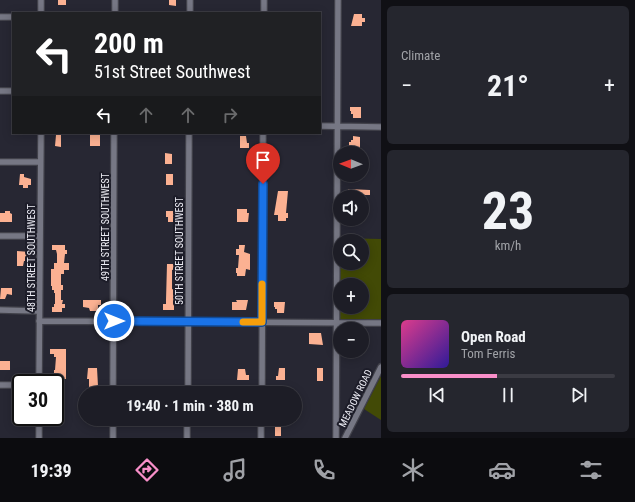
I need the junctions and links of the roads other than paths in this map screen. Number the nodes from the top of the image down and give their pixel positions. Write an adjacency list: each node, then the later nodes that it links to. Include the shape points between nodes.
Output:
1 (41, 0): 6 (street)
2 (115, 0): 7 (street)
3 (190, 0): 8 (street)
4 (264, 0): 9 (street)
5 (338, 0): 15 (street)
6 (41, 12)
7 (115, 12)
8 (190, 12)
9 (264, 12)
10 (0, 17): 11 (street)
11 (12, 17)
12 (0, 91): 13 (street)
13 (12, 91)
14 (321, 126): 15 (street)
15 (338, 126): 16 (street); 32 (street)
16 (381, 127)
17 (40, 134): 22 (street, 48TH STREET SOUTHWEST)
18 (114, 134): 28 (street, 49TH STREET SOUTHWEST)
19 (189, 134): 29 (street, 50TH STREET SOUTHWEST)
20 (264, 134): 30 (street)
21 (0, 162): 22 (street)
22 (40, 162): 24 (street, 48TH STREET SOUTHWEST)
23 (0, 236): 24 (street)
24 (40, 236): 26 (street, 48TH STREET SOUTHWEST)
25 (0, 310): 26 (street)
26 (39, 311): 27 (street, 48TH STREET SOUTHWEST)
27 (39, 321): 28 (street); 37 (street, 48TH STREET SOUTHWEST)
28 (114, 321): 29 (street); 40 (street, 49TH STREET SOUTHWEST)
29 (188, 321): 30 (street); 41 (street, 50TH STREET SOUTHWEST)
30 (262, 322): 31 (street); 42 (street)
31 (333, 322)
32 (336, 322)
33 (369, 323): 34 (street)
34 (381, 323)
35 (336, 358): 51 (street)
36 (381, 366): 52 (street, MEADOW ROAD)
37 (39, 374)
38 (0, 385): 39 (street)
39 (12, 385)
40 (113, 386)
41 (188, 386)
42 (262, 386)
43 (39, 426): 47 (street)
44 (113, 426): 48 (street)
45 (187, 426): 49 (street)
46 (261, 426): 50 (street)
47 (39, 438)
48 (113, 438)
49 (187, 438)
50 (261, 438)
51 (336, 438)
52 (346, 438)

